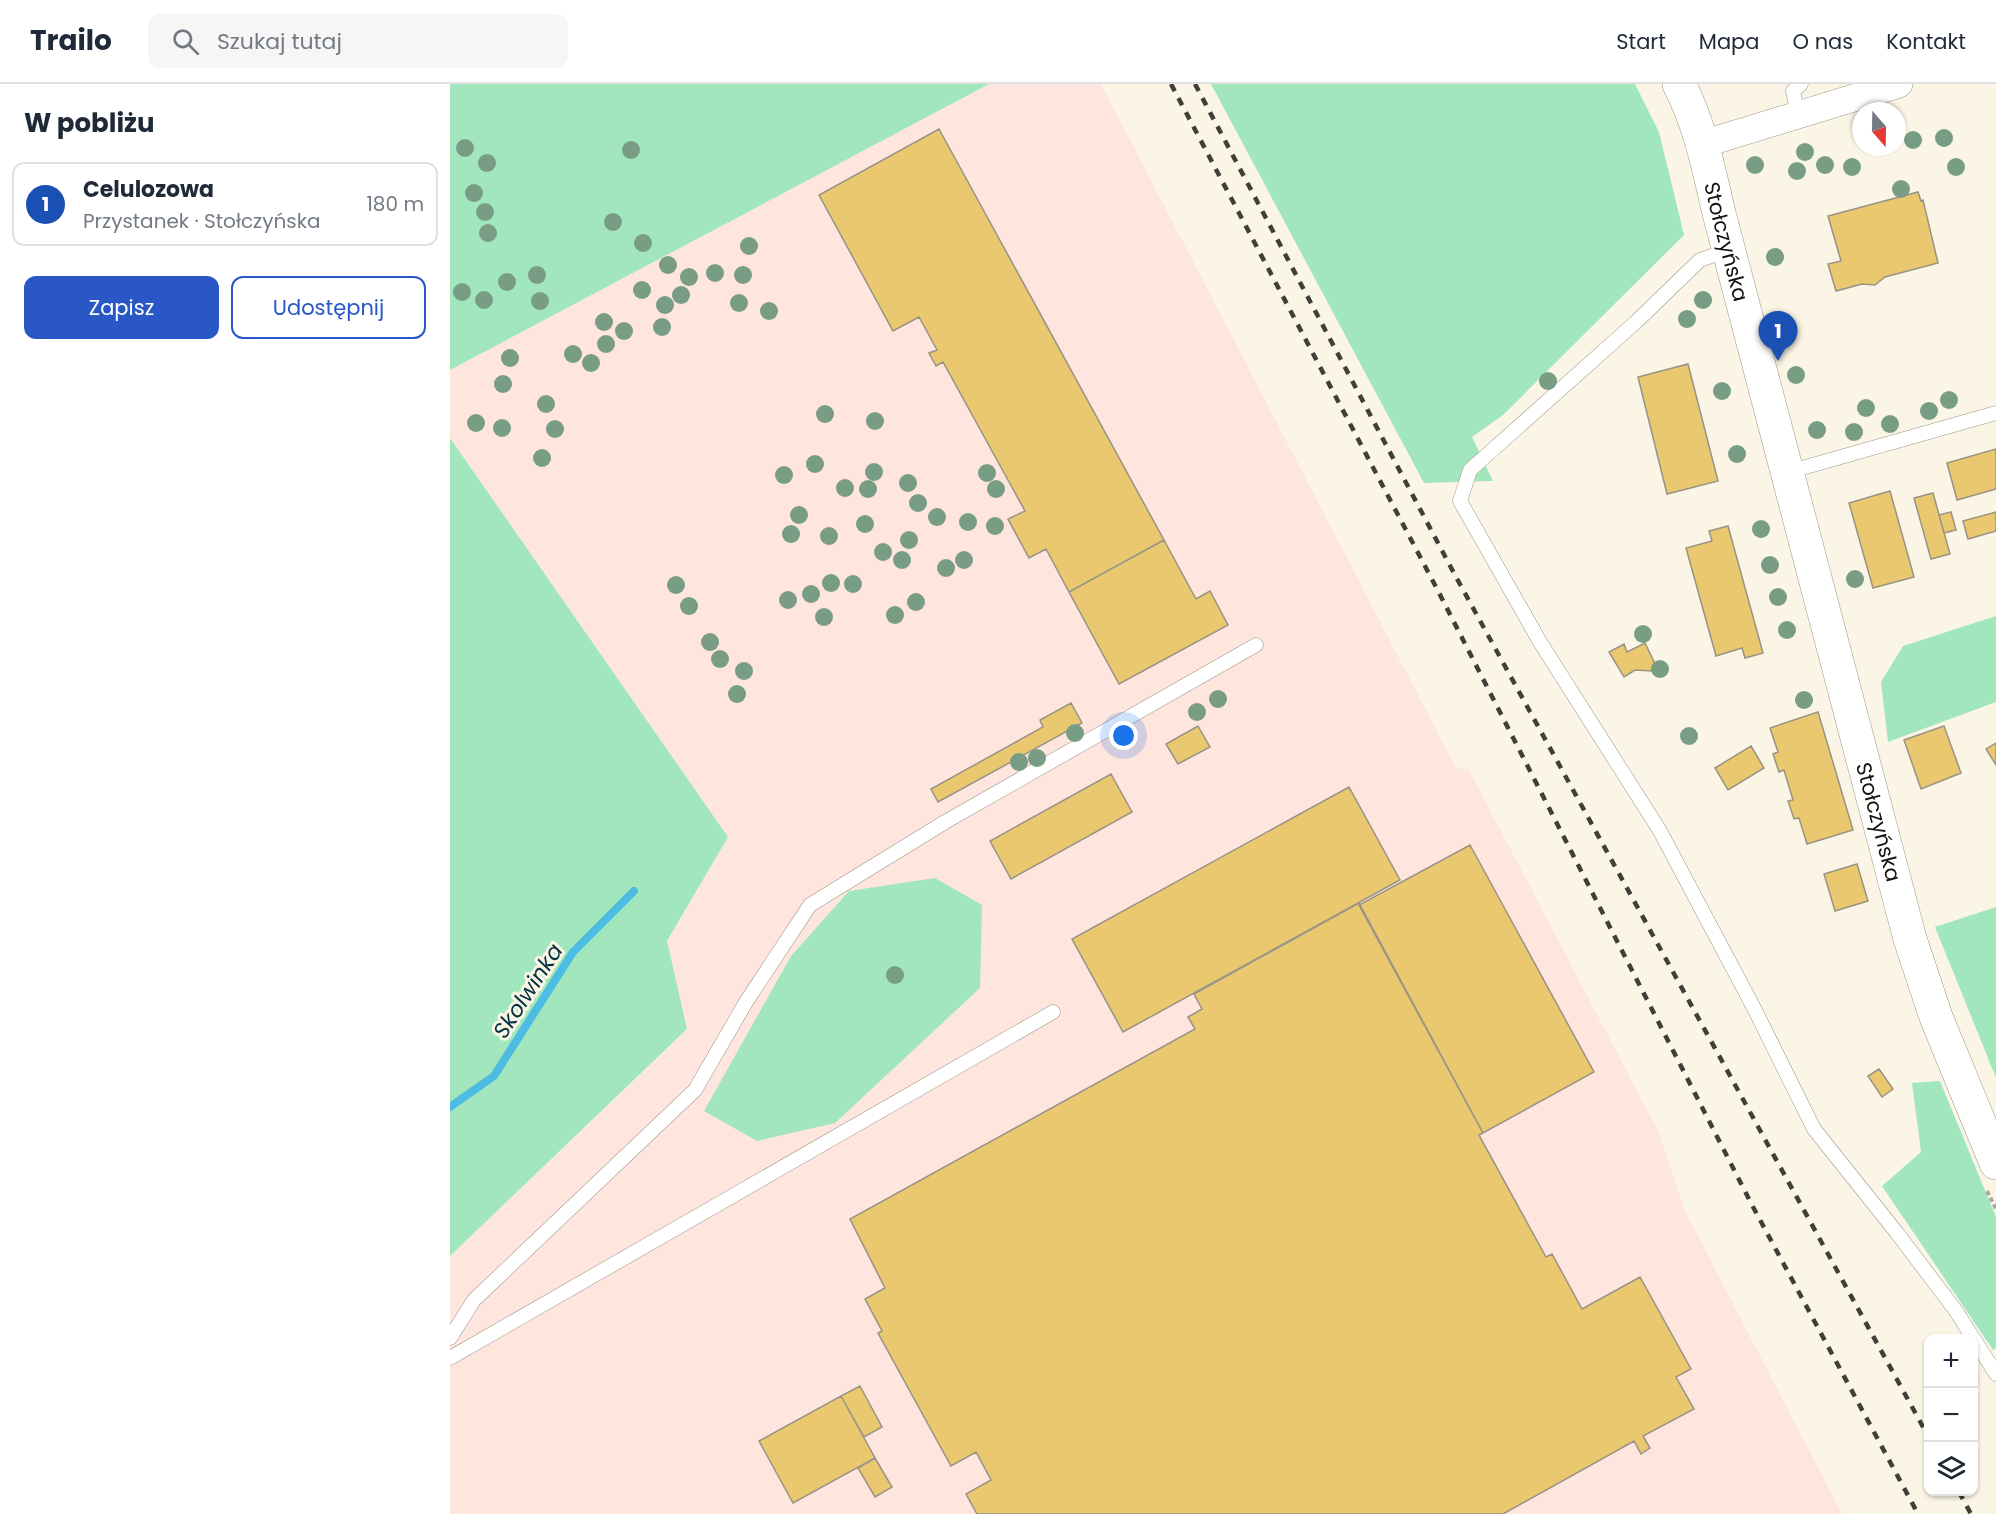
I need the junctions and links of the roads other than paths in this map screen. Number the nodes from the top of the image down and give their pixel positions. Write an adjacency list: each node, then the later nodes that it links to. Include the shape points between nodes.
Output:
1 (1679, 84): 5 (street, Stołczyńska)
2 (1801, 84): 4 (lane, via 1793,91)
3 (1899, 84): 4 (street)
4 (1798, 116): 5 (street)
5 (1703, 144): 6 (street, Stołczyńska)
6 (1729, 250): 8 (street, Stołczyńska); 12 (lane, via 1700,260 1470,470 1460,501 1540,642 1660,831 1814,1129 1897,1233)
7 (1996, 413): 8 (lane)
8 (1788, 472): 11 (street, Stołczyńska, via 1910,939 1936,1017)
9 (1256, 645): 13 (lane, via 956,816 810,905 746,1002 696,1089 474,1300)
10 (1053, 1012): 15 (lane)
11 (1996, 1163)
12 (1970, 1334)
13 (450, 1338)
14 (1978, 1347): 16 (lane)
15 (450, 1358)
16 (1996, 1374)

